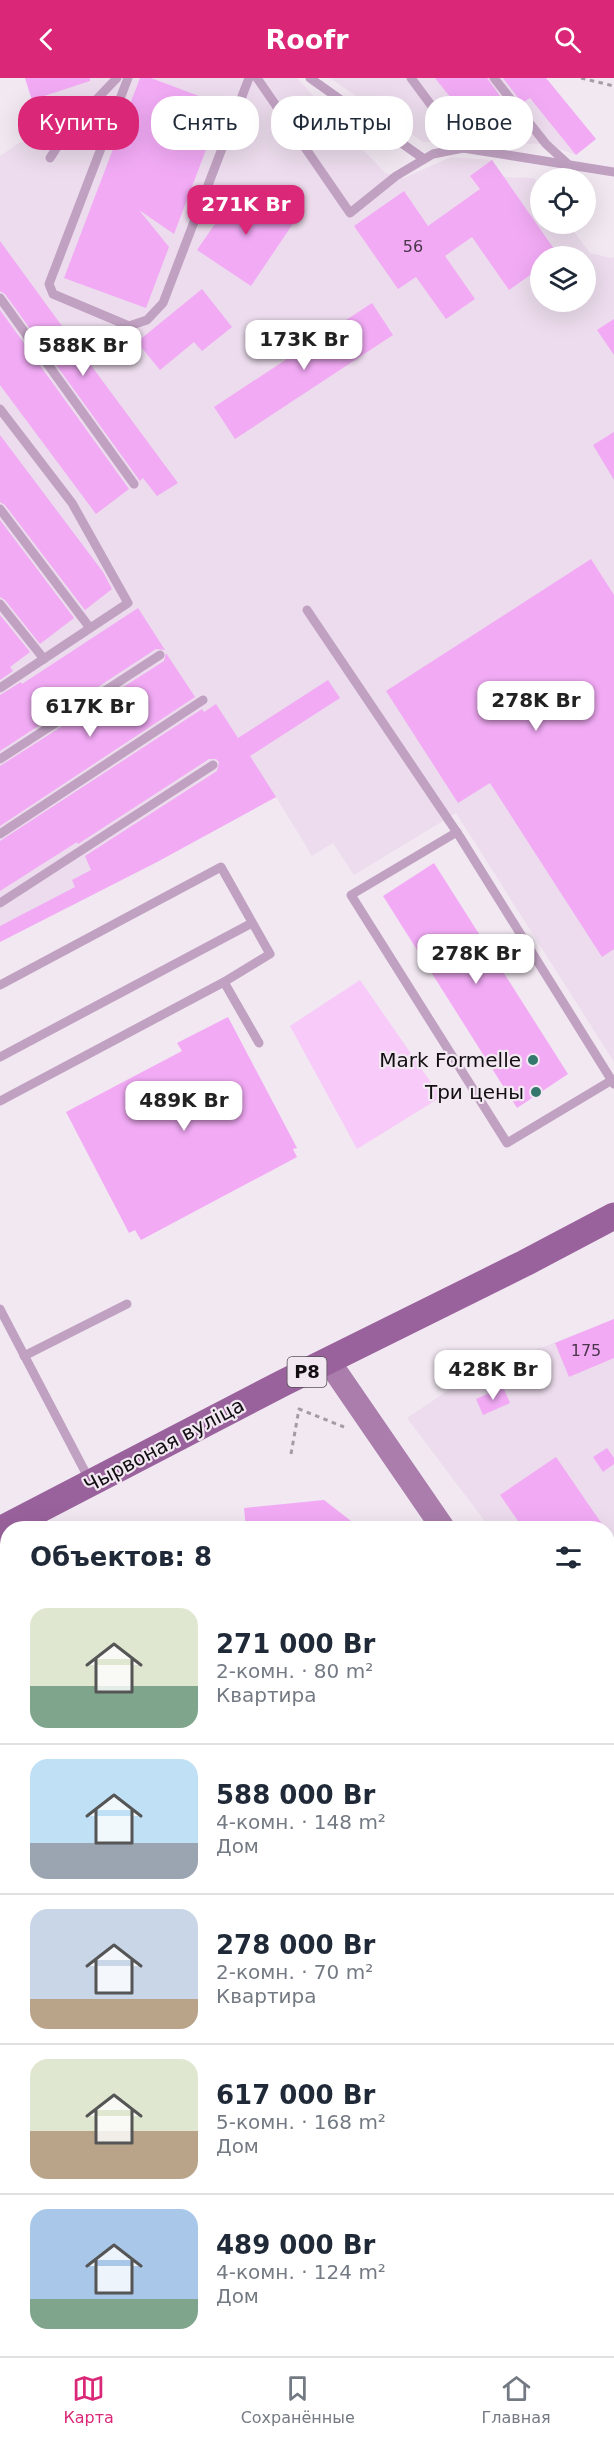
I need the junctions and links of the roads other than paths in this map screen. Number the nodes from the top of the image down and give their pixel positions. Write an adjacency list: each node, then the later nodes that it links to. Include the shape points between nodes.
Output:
1 (117, 78): 11 (lane, via 70,127)
2 (128, 78): 3 (lane, via 50,284 53,294 129,326 147,320 163,303)
3 (249, 78)
4 (257, 78): 12 (lane, via 350,213)
5 (310, 78): 12 (lane)
6 (411, 78): 8 (lane)
7 (494, 78): 13 (lane, via 546,144)
8 (425, 96)
9 (454, 150): 12 (lane)
10 (476, 150): 13 (lane)
11 (50, 158)
12 (424, 159)
13 (569, 165): 14 (lane)
14 (614, 172)
15 (0, 298): 17 (lane)
16 (0, 409): 21 (lane, via 72,503 128,603)
17 (134, 484)
18 (0, 509): 21 (lane)
19 (0, 604): 23 (lane)
20 (308, 610): 28 (lane)
21 (90, 628): 23 (lane)
22 (160, 655): 26 (lane)
23 (44, 658): 24 (lane)
24 (0, 688)
25 (203, 700): 29 (lane)
26 (0, 759)
27 (213, 765): 30 (lane)
28 (457, 832): 36 (lane); 36 (lane, via 351,895 507,1143)
29 (0, 834)
30 (0, 903)
31 (252, 923): 32 (lane, via 270,954); 33 (lane, via 221,867); 35 (lane)
32 (224, 982): 34 (lane); 37 (lane)
33 (0, 985)
34 (259, 1043)
35 (0, 1057)
36 (613, 1082)
37 (0, 1101)
38 (614, 1216): 42 (main road, Чырвоная вуліца / Р8)
39 (127, 1304): 41 (lane)
40 (0, 1309): 41 (lane)
41 (24, 1356): 43 (lane)
42 (329, 1362): 43 (main road, Чырвоная вуліца / Р8); 45 (street)
43 (91, 1483): 44 (main road, Чырвоная вуліца / Р8)
44 (17, 1521)
45 (438, 1521)

